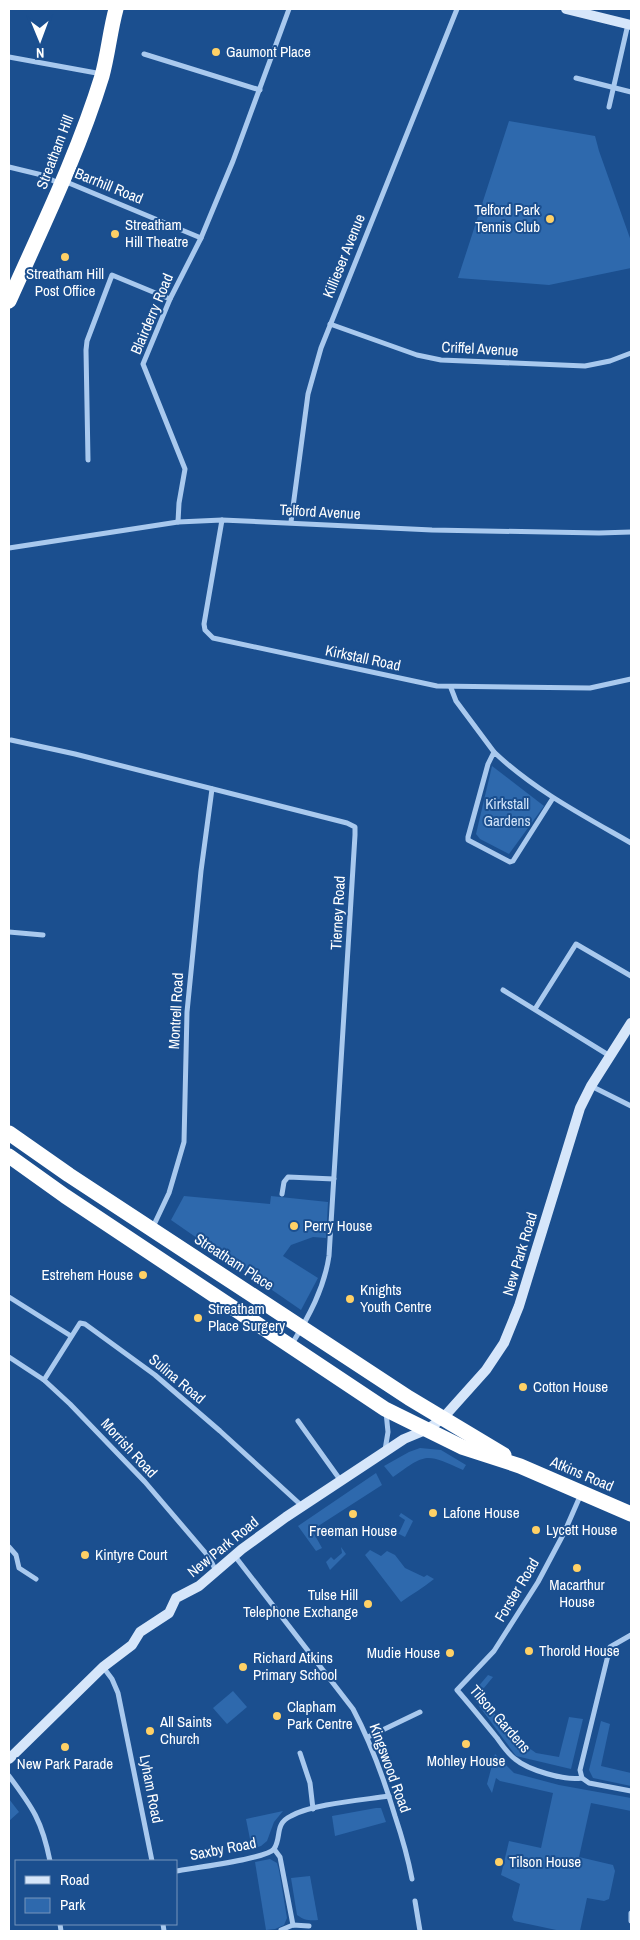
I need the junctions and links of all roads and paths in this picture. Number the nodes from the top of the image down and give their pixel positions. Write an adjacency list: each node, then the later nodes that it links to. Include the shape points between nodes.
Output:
1 (116, 9): 8 (highway, Streatham Hill)
2 (290, 9): 11 (street, Blairderry Road)
3 (457, 9): 19 (street, Killieser Avenue)
4 (566, 9): 5 (street)
5 (630, 25): 10 (street)
6 (144, 54): 11 (street)
7 (9, 57): 8 (street)
8 (102, 75): 15 (highway, Streatham Hill)
9 (576, 78): 10 (street)
10 (614, 88): 12 (street); 13 (street)
11 (260, 90): 16 (street, Blairderry Road)
12 (631, 92)
13 (609, 107)
14 (9, 167): 15 (street, Barrhill Road)
15 (63, 183): 16 (street, Barrhill Road); 18 (highway, Streatham Hill)
16 (201, 238): 17 (street, Blairderry Road)
17 (170, 298): 21 (street, via 112,275 87,341); 23 (street, Blairderry Road, via 143,364 184,469)
18 (9, 301)
19 (330, 324): 20 (street, Criffel Avenue, via 417,355 441,360 585,366); 24 (street, Killieser Avenue, via 308,394)
20 (631, 353)
21 (88, 460)
22 (222, 520): 23 (street, Telford Avenue); 24 (street, Telford Avenue); 28 (street, Kirkstall Road, via 204,624 208,635)
23 (178, 522): 26 (street, Telford Avenue)
24 (291, 522): 25 (street, Telford Avenue, via 432,530)
25 (631, 532)
26 (9, 548)
27 (631, 679): 28 (street, Kirkstall Road, via 590,688)
28 (451, 688): 30 (street, via 456,701)
29 (10, 740): 31 (street, Tierney Road)
30 (494, 752): 32 (street); 32 (street, via 468,840 513,861)
31 (212, 789): 45 (street, Tierney Road, via 354,827); 47 (street, Montrell Road, via 187,1012 184,1142 169,1193)
32 (553, 798): 33 (street)
33 (631, 844)
34 (9, 932): 35 (street)
35 (43, 935)
36 (631, 976): 38 (street, via 576,944)
37 (503, 990): 38 (street)
38 (535, 1010): 40 (street)
39 (631, 1023): 40 (street, New Park Road)
40 (610, 1056): 41 (street, New Park Road)
41 (591, 1086): 42 (street); 55 (street, New Park Road, via 580,1108 519,1306 504,1343 486,1370)
42 (631, 1106)
43 (9, 1133): 47 (highway, Streatham Place)
44 (9, 1156): 51 (highway)
45 (334, 1179): 46 (street, via 288,1177); 49 (street, Tierney Road, via 327,1269)
46 (282, 1194)
47 (152, 1229): 49 (highway, Streatham Place)
48 (9, 1297): 50 (street)
49 (302, 1328): 51 (street, Tierney Road); 55 (highway, Streatham Place)
50 (71, 1336): 53 (street); 62 (street, Sulina Road, via 80,1324 85,1324 156,1375)
51 (291, 1346): 54 (highway)
52 (9, 1357): 53 (street, Morrish Road)
53 (44, 1380): 66 (street, Morrish Road, via 144,1482 209,1557)
54 (386, 1409): 57 (highway); 58 (street, via 388,1432)
55 (443, 1418): 57 (street, New Park Road); 59 (highway, Atkins Road)
56 (298, 1421): 60 (street)
57 (431, 1431): 58 (street, New Park Road, via 404,1439); 59 (highway, Atkins Road, via 462,1447)
58 (384, 1453): 60 (street, New Park Road)
59 (520, 1466): 61 (highway, Atkins Road)
60 (341, 1481): 62 (street, New Park Road)
61 (581, 1494): 63 (highway, Atkins Road); 70 (street, Forster Road, via 538,1582 494,1651)
62 (302, 1506): 65 (street, New Park Road)
63 (631, 1514)
64 (9, 1547): 67 (street, via 16,1555 19,1568)
65 (234, 1555): 66 (street, New Park Road); 72 (street, Kingswood Road, via 353,1709)
66 (217, 1571): 69 (street, New Park Road, via 192,1591 176,1598 169,1613 140,1632 132,1645)
67 (36, 1579)
68 (631, 1635): 76 (street, via 610,1648 580,1770)
69 (103, 1667): 74 (street, New Park Road); 82 (street, Lyham Road, via 118,1693)
70 (457, 1690): 76 (street, Tilson Gardens, via 514,1759 553,1775)
71 (420, 1712): 72 (street)
72 (368, 1737): 78 (street, Kingswood Road)
73 (300, 1753): 79 (street, via 310,1783)
74 (9, 1759)
75 (9, 1776): 81 (street, via 39,1821)
76 (582, 1778): 77 (street, Tilson Gardens, via 589,1783)
77 (631, 1791)
78 (389, 1796): 79 (street, Saxby Road); 84 (street, Kingswood Road)
79 (313, 1809): 80 (street, Saxby Road, via 286,1819 280,1826)
80 (274, 1849): 83 (street, Saxby Road, via 260,1856); 88 (street, Saxby Road, via 280,1857)
81 (50, 1860)
82 (152, 1860)
83 (178, 1871)
84 (412, 1879)
85 (415, 1900): 91 (street)
86 (631, 1913): 87 (street)
87 (631, 1921)
88 (293, 1925): 89 (street); 90 (street)
89 (309, 1926)
90 (280, 1930)
91 (420, 1931)

